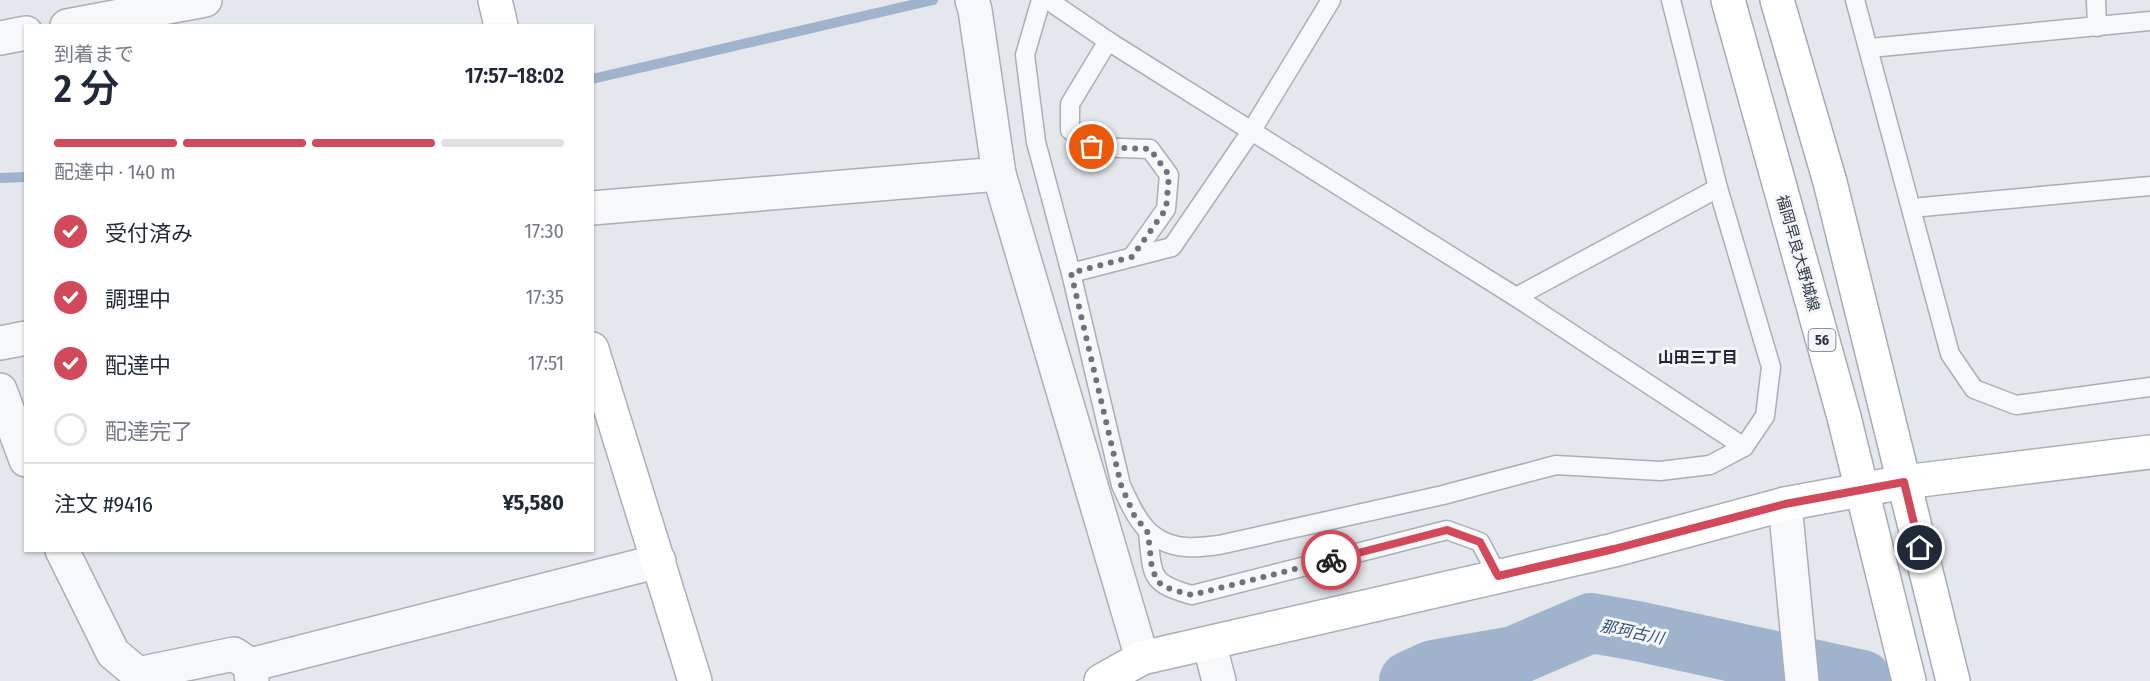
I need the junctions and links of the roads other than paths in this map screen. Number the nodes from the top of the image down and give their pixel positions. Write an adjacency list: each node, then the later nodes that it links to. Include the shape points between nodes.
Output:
1 (205, 0): 13 (street)
2 (495, 0): 14 (street)
3 (972, 0): 21 (street)
4 (1041, 0): 27 (lane, via 1025,55 1036,142)
5 (1048, 0): 18 (lane)
6 (1332, 0): 20 (lane)
7 (1671, 0): 23 (lane)
8 (1728, 0): 38 (street, 福岡早良大野城線 / 56)
9 (1777, 0): 37 (street, via 1830,182)
10 (1855, 0): 19 (lane)
11 (2096, 0): 15 (lane)
12 (2150, 21): 15 (lane)
13 (78, 24)
14 (501, 24)
15 (2097, 27): 19 (lane)
16 (24, 33): 17 (street)
17 (0, 38)
18 (1108, 41): 20 (lane); 26 (lane, via 1070,104 1071,130 1092,147 1150,149 1169,175 1166,209)
19 (1870, 48): 25 (lane)
20 (1252, 130): 26 (lane, via 1172,247); 28 (lane)
21 (999, 174): 24 (street); 45 (street)
22 (2150, 186): 25 (lane)
23 (1718, 188): 28 (lane); 34 (lane, via 1771,367 1765,416)
24 (594, 208)
25 (1911, 208): 32 (lane, via 1950,354 1974,389 2016,405)
26 (1132, 257): 27 (lane)
27 (1071, 273): 40 (lane, via 1121,485 1134,515)
28 (1516, 297): 34 (lane)
29 (24, 338): 30 (street)
30 (0, 343)
31 (594, 355): 42 (street)
32 (2150, 387)
33 (0, 390): 36 (street)
34 (1744, 447): 40 (lane, via 1710,465 1660,471 1556,465 1443,495 1219,545 1186,547)
35 (2150, 452): 37 (street)
36 (24, 455)
37 (1904, 482): 38 (street); 52 (street)
38 (1862, 488): 39 (street); 51 (street, 福岡早良大野城線 / 56)
39 (1785, 504): 43 (street); 50 (street)
40 (1148, 533): 43 (lane, via 1152,569 1158,582 1192,595 1447,530 1480,542)
41 (63, 552): 46 (street, via 113,653 138,674 234,654)
42 (658, 561): 46 (street); 47 (street)
43 (1498, 576): 44 (street)
44 (1209, 643): 45 (street); 49 (street)
45 (1142, 658): 48 (street)
46 (251, 673)
47 (695, 681)
48 (1101, 681)
49 (1219, 681)
50 (1802, 681)
51 (1910, 681)
52 (1953, 681)

